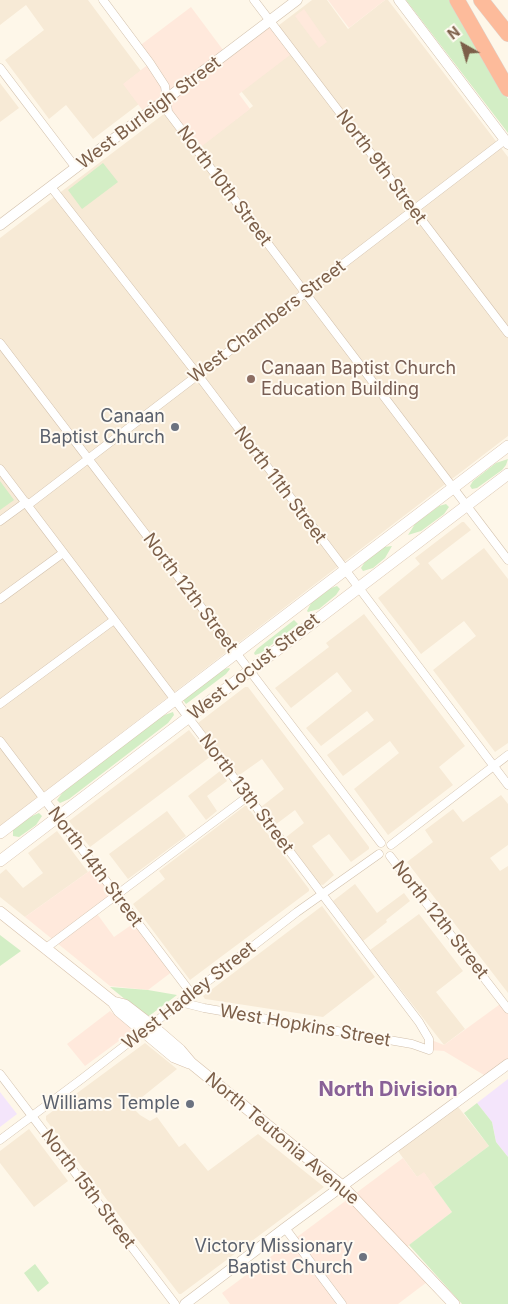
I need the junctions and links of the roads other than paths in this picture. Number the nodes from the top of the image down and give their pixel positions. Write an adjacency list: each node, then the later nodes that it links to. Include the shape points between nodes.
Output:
1 (103, 0): 11 (street, North 10th Street, via 165,86)
2 (254, 0): 7 (street, North 9th Street)
3 (296, 0): 7 (street, West Burleigh Street)
4 (399, 0): 12 (street)
5 (457, 0): 10 (highway)
6 (481, 0): 8 (highway)
7 (270, 21): 11 (street, West Burleigh Street); 15 (street, North 9th Street)
8 (508, 34)
9 (0, 68): 13 (street)
10 (508, 89)
11 (166, 99): 13 (street, West Burleigh Street); 17 (street, North 10th Street, via 168,112)
12 (507, 142): 15 (street, West Chambers Street)
13 (76, 168): 14 (street, West Burleigh Street)
14 (51, 187): 16 (street, West Burleigh Street); 20 (street, North 11th Street)
15 (414, 210): 17 (street, West Chambers Street); 18 (street, North 9th Street)
16 (0, 225)
17 (305, 293): 20 (street, West Chambers Street); 25 (street, North 10th Street)
18 (508, 333)
19 (0, 343): 22 (street, North 12th Street)
20 (198, 375): 22 (street, West Chambers Street); 31 (street, North 11th Street)
21 (508, 446): 25 (main road, West Locust Street)
22 (89, 460): 26 (street, West Chambers Street); 35 (street, North 12th Street)
23 (0, 469): 26 (street, North 13th Street)
24 (508, 474): 27 (main road, West Locust Street)
25 (454, 487): 27 (street); 31 (main road, West Locust Street)
26 (27, 504): 28 (street, West Chambers Street); 29 (street, North 13th Street)
27 (468, 505): 30 (street); 32 (main road, West Locust Street)
28 (0, 521)
29 (63, 553): 33 (street); 34 (street, North 13th Street)
30 (508, 560)
31 (344, 571): 32 (street, North 11th Street); 35 (main road, West Locust Street)
32 (357, 588): 36 (main road, West Locust Street); 42 (street, North 11th Street)
33 (0, 599)
34 (114, 620): 37 (street, North 13th Street); 38 (street)
35 (236, 653): 36 (street, North 12th Street); 37 (main road, West Locust Street)
36 (249, 670): 39 (main road, West Locust Street); 48 (street, North 12th Street)
37 (174, 701): 39 (street, North 13th Street); 45 (main road, West Locust Street)
38 (0, 704)
39 (188, 718): 44 (street, North 13th Street); 46 (main road, West Locust Street)
40 (0, 740): 45 (street, North 14th Street)
41 (508, 755): 42 (street)
42 (493, 766): 43 (street, North 11th Street); 49 (street)
43 (508, 785)
44 (248, 797): 53 (street); 54 (street, North 13th Street)
45 (44, 800): 46 (street, North 14th Street); 47 (main road, West Locust Street)
46 (58, 818): 52 (main road, West Locust Street); 53 (street, North 14th Street)
47 (0, 833)
48 (380, 844): 49 (street, via 387,842); 50 (street)
49 (391, 845): 51 (street)
50 (379, 854): 51 (street); 54 (street, West Hadley Street)
51 (390, 856): 59 (street, North 12th Street)
52 (0, 861)
53 (116, 894): 56 (street); 57 (street, North 14th Street)
54 (322, 894): 57 (street, West Hadley Street); 61 (street, North 13th Street, via 426,1034)
55 (0, 912): 56 (main road, North Teutonia Avenue)
56 (46, 948): 60 (main road, North Teutonia Avenue, via 113,1002 119,1012)
57 (191, 993): 58 (street, West Hadley Street)
58 (180, 1002): 60 (street, West Hadley Street); 61 (street, West Hopkins Street, via 412,1044)
59 (508, 1009)
60 (147, 1029): 64 (street, West Hadley Street); 66 (main road, North Teutonia Avenue, via 174,1057 191,1063)
61 (429, 1050)
62 (508, 1064): 66 (street)
63 (0, 1074): 64 (street, North 15th Street)
64 (33, 1116): 65 (street, West Hadley Street); 68 (street, North 15th Street)
65 (0, 1140)
66 (342, 1186): 67 (street); 71 (main road, North Teutonia Avenue)
67 (285, 1228): 69 (street); 70 (street)
68 (175, 1304)
69 (185, 1304)
70 (342, 1304)
71 (454, 1304)

